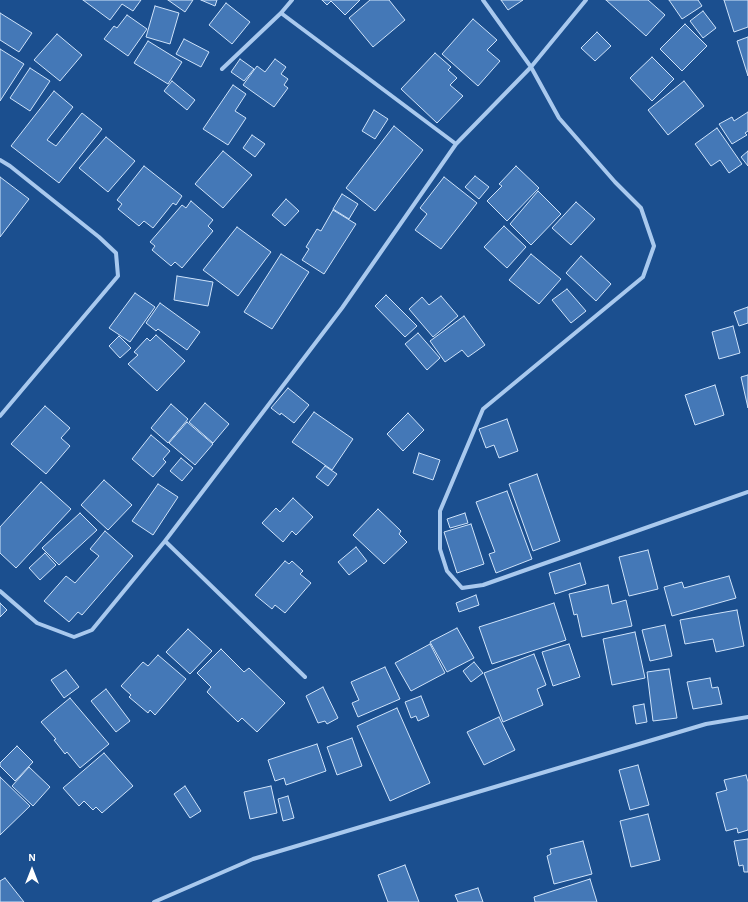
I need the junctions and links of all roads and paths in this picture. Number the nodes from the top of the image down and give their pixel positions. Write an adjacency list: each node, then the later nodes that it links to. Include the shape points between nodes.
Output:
1 (292, 0): 4 (street)
2 (483, 0): 5 (street)
3 (586, 0): 5 (street)
4 (281, 13): 6 (street); 7 (street)
5 (531, 67): 7 (street); 10 (street, via 559,118 641,208 654,246 643,276 483,409 440,511 440,549 447,571 462,588 483,585)
6 (222, 68)
7 (456, 144): 11 (street, via 342,308)
8 (0, 160): 9 (street, via 16,170 116,253 118,276)
9 (0, 416)
10 (748, 492)
11 (165, 541): 12 (street, via 92,630 74,637 37,623); 13 (street)
12 (0, 591)
13 (305, 677)
14 (748, 718): 15 (street, via 706,724 253,859)
15 (154, 902)

